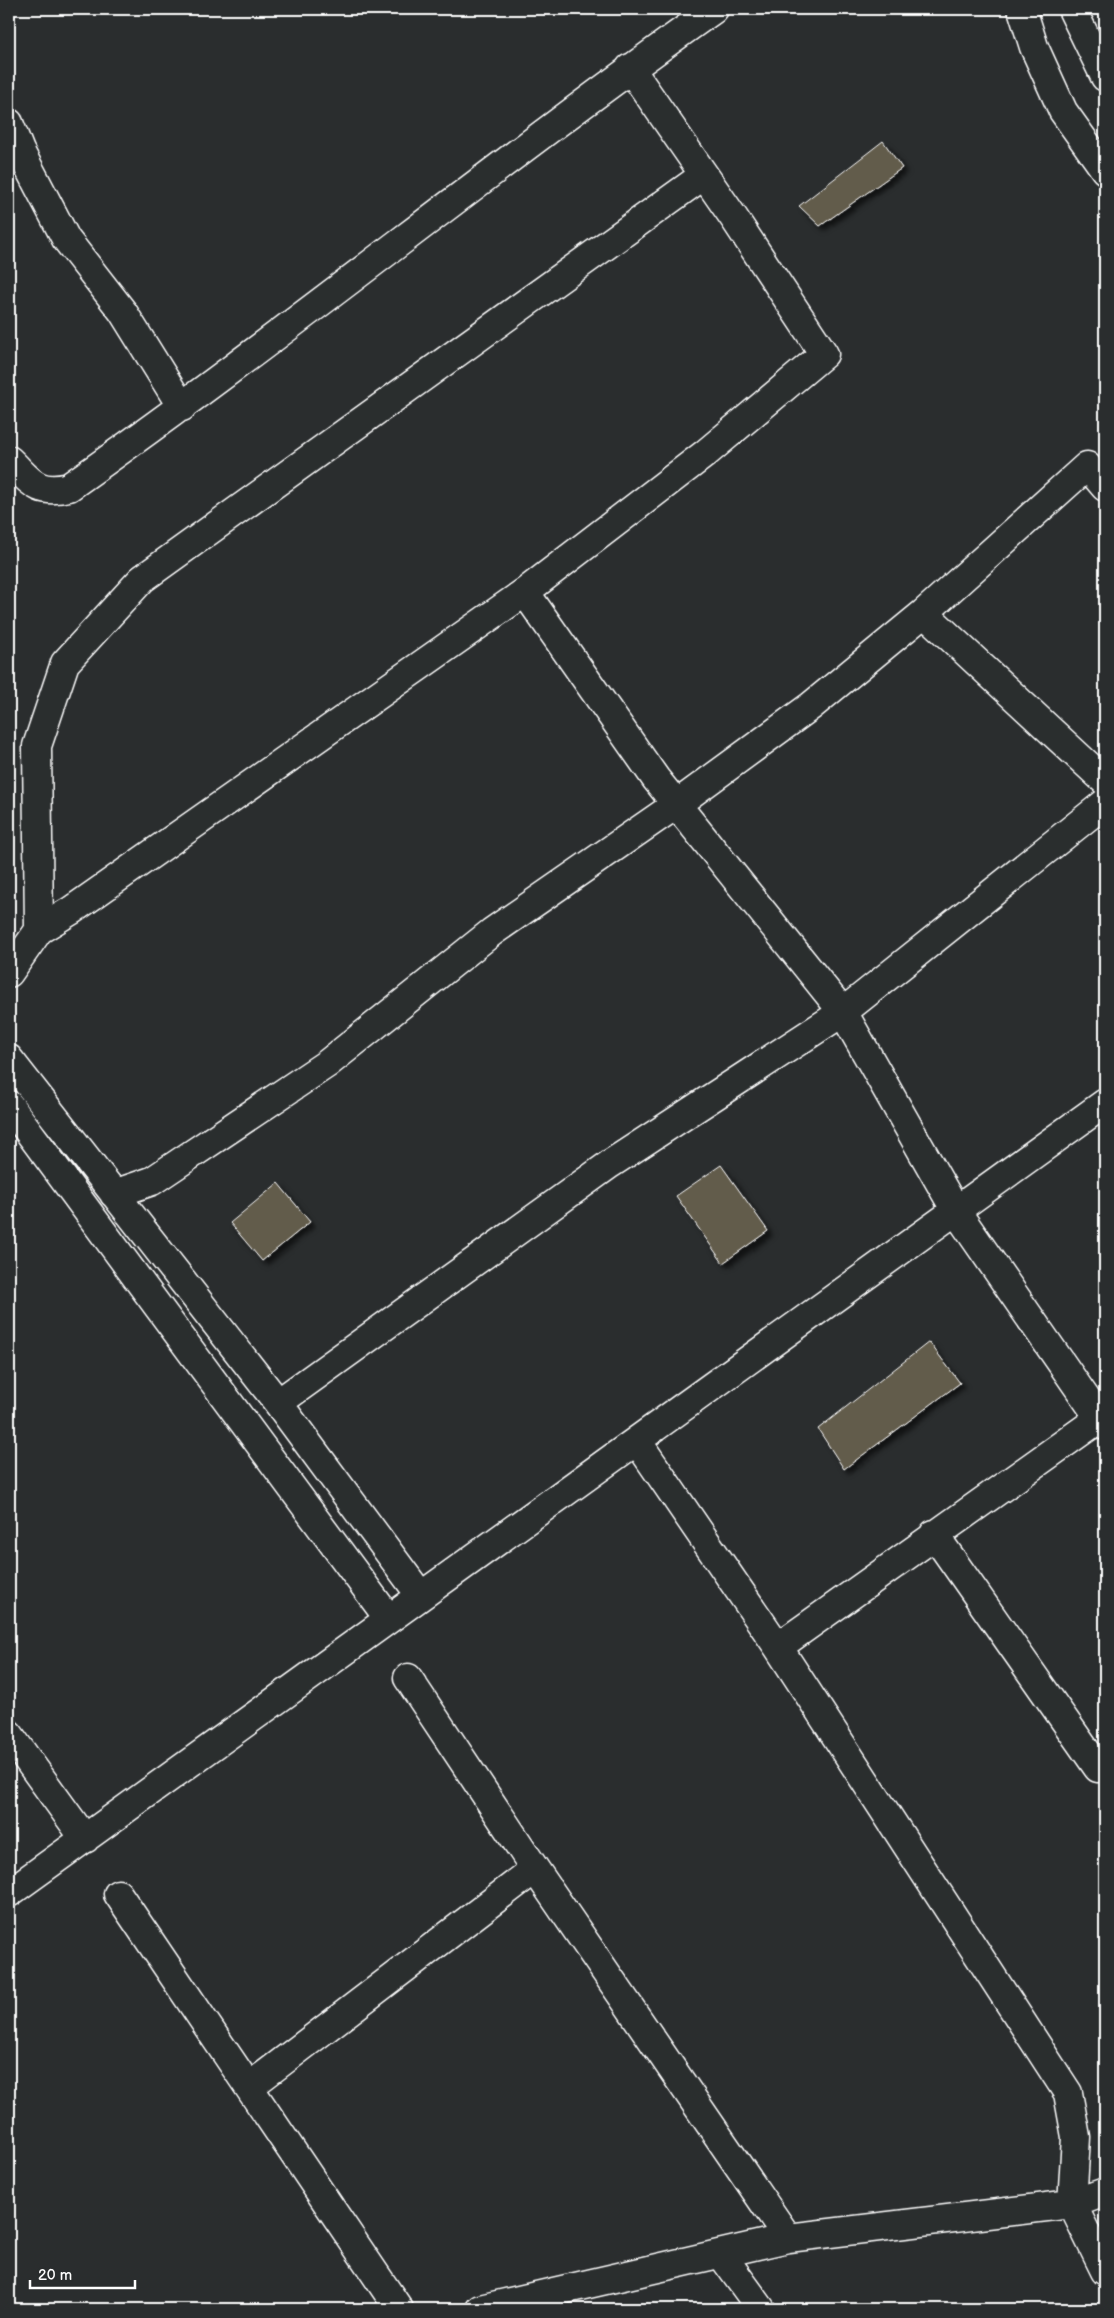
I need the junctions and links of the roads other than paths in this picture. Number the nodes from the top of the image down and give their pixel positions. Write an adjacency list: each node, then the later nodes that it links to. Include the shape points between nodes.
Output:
1 (714, 9): 4 (street)
2 (1022, 9): 7 (street, via 1034,47 1063,111)
3 (1072, 9): 5 (street)
4 (630, 68): 8 (street); 9 (street)
5 (1105, 77)
6 (9, 123): 9 (street, via 66,239 123,312)
7 (1105, 170)
8 (704, 174): 12 (street, via 824,354 706,454); 17 (street, via 142,580 65,663 38,746)
9 (182, 407): 10 (street, via 68,487 52,491 38,487)
10 (9, 460)
11 (1105, 486): 13 (street, via 1087,466)
12 (525, 592): 16 (street); 17 (street)
13 (924, 613): 14 (street); 16 (street, via 811,706)
14 (1105, 781)
15 (1105, 802): 19 (street)
16 (677, 804): 19 (street); 23 (street, via 492,932 328,1062 152,1181)
17 (39, 930): 18 (street)
18 (9, 973)
19 (843, 1012): 24 (street); 25 (street, via 610,1164)
20 (9, 1059): 23 (street)
21 (1105, 1103): 24 (street)
22 (9, 1105): 30 (street)
23 (114, 1194): 25 (street)
24 (956, 1211): 26 (street); 27 (street)
25 (278, 1403): 29 (street)
26 (1102, 1422): 28 (street)
27 (637, 1440): 29 (street); 31 (street)
28 (934, 1534): 31 (street); 34 (street)
29 (421, 1596): 30 (street)
30 (389, 1619): 35 (street)
31 (778, 1647): 41 (street, via 1068,2093 1076,2137)
32 (408, 1678): 36 (street)
33 (9, 1734): 35 (street)
34 (1098, 1768)
35 (84, 1839): 37 (street)
36 (535, 1869): 39 (street); 42 (street)
37 (9, 1893)
38 (118, 1894): 39 (street)
39 (249, 2087): 45 (street)
40 (1105, 2192): 41 (street)
41 (1072, 2204): 42 (street); 44 (street)
42 (788, 2238): 43 (street)
43 (721, 2254): 46 (street); 47 (street)
44 (1105, 2271)
45 (399, 2309)
46 (480, 2309)
47 (761, 2309)

